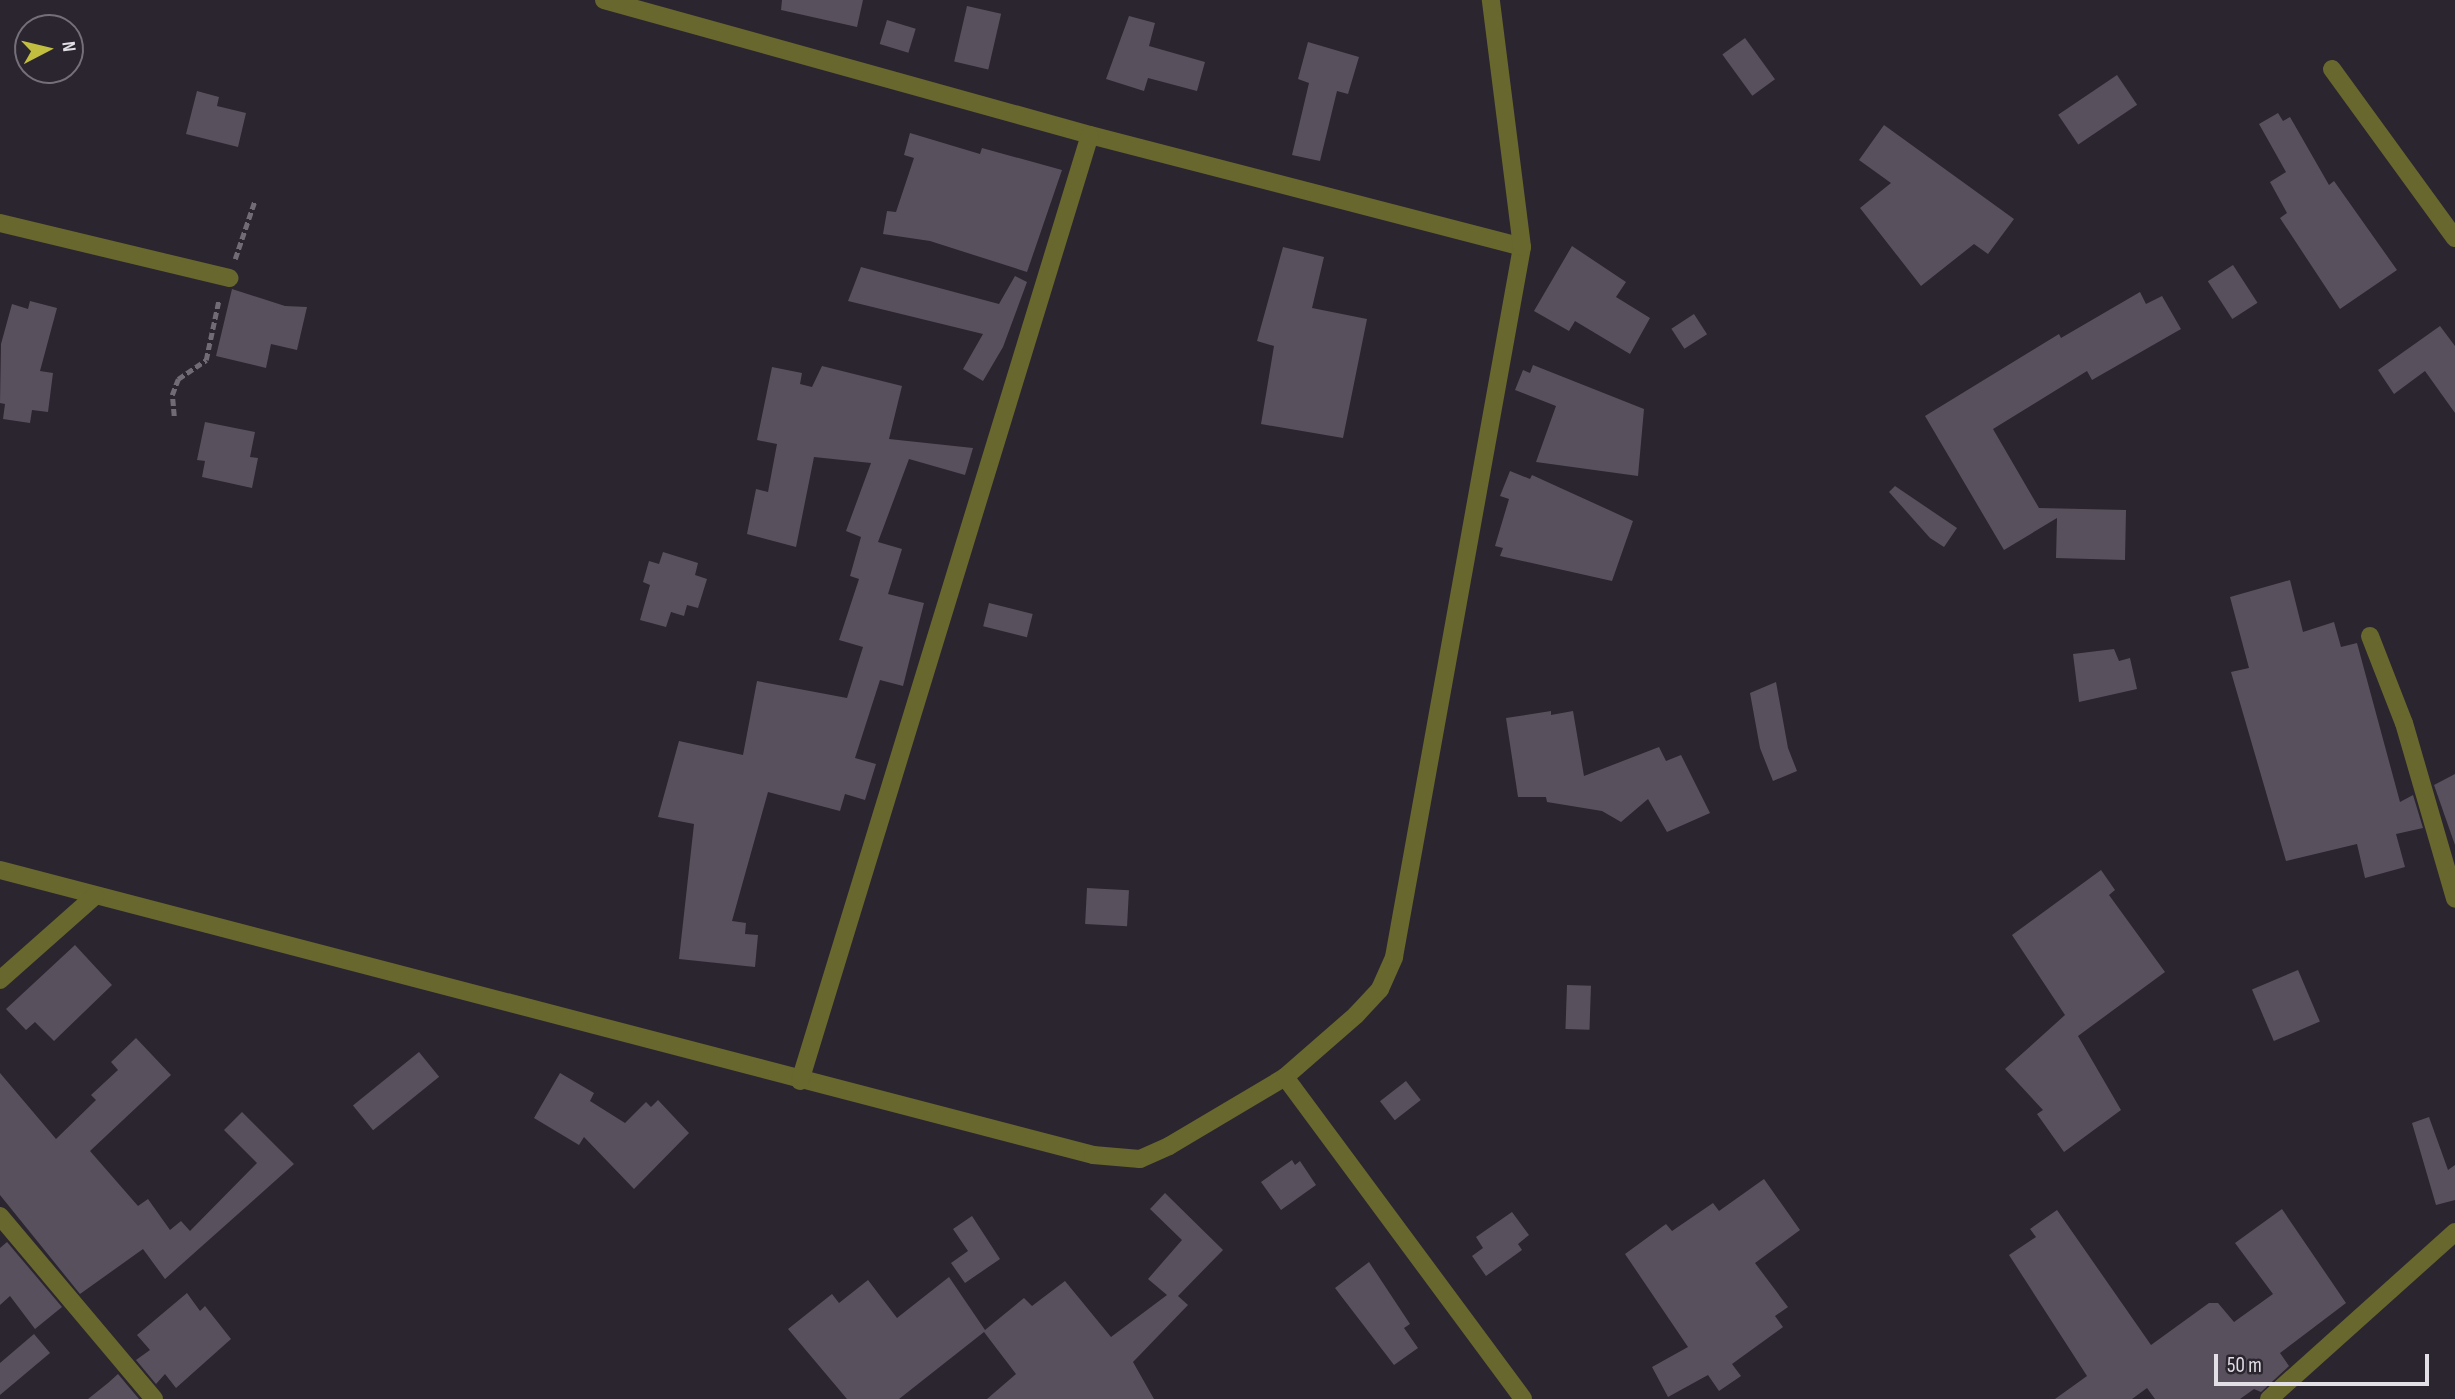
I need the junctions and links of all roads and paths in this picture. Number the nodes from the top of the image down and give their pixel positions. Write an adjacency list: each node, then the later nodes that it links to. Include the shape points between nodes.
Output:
1 (604, 0): 4 (street)
2 (1490, 0): 8 (street)
3 (2332, 69): 7 (street)
4 (1090, 135): 8 (street); 17 (street)
5 (255, 200): 9 (path)
6 (0, 223): 9 (street)
7 (2455, 238)
8 (1522, 247): 16 (street, via 1394,957 1372,998)
9 (229, 278): 10 (path, via 218,299 206,360 178,379 172,395)
10 (174, 416)
11 (2370, 636): 14 (street, via 2404,723)
12 (0, 870): 13 (street)
13 (94, 896): 15 (street); 17 (street)
14 (2455, 899)
15 (0, 980)
16 (1285, 1077): 17 (street, via 1140,1159 1093,1155); 21 (street)
17 (800, 1081)
18 (0, 1216): 20 (street)
19 (2455, 1233): 22 (street)
20 (154, 1399)
21 (1523, 1399)
22 (2269, 1399)

